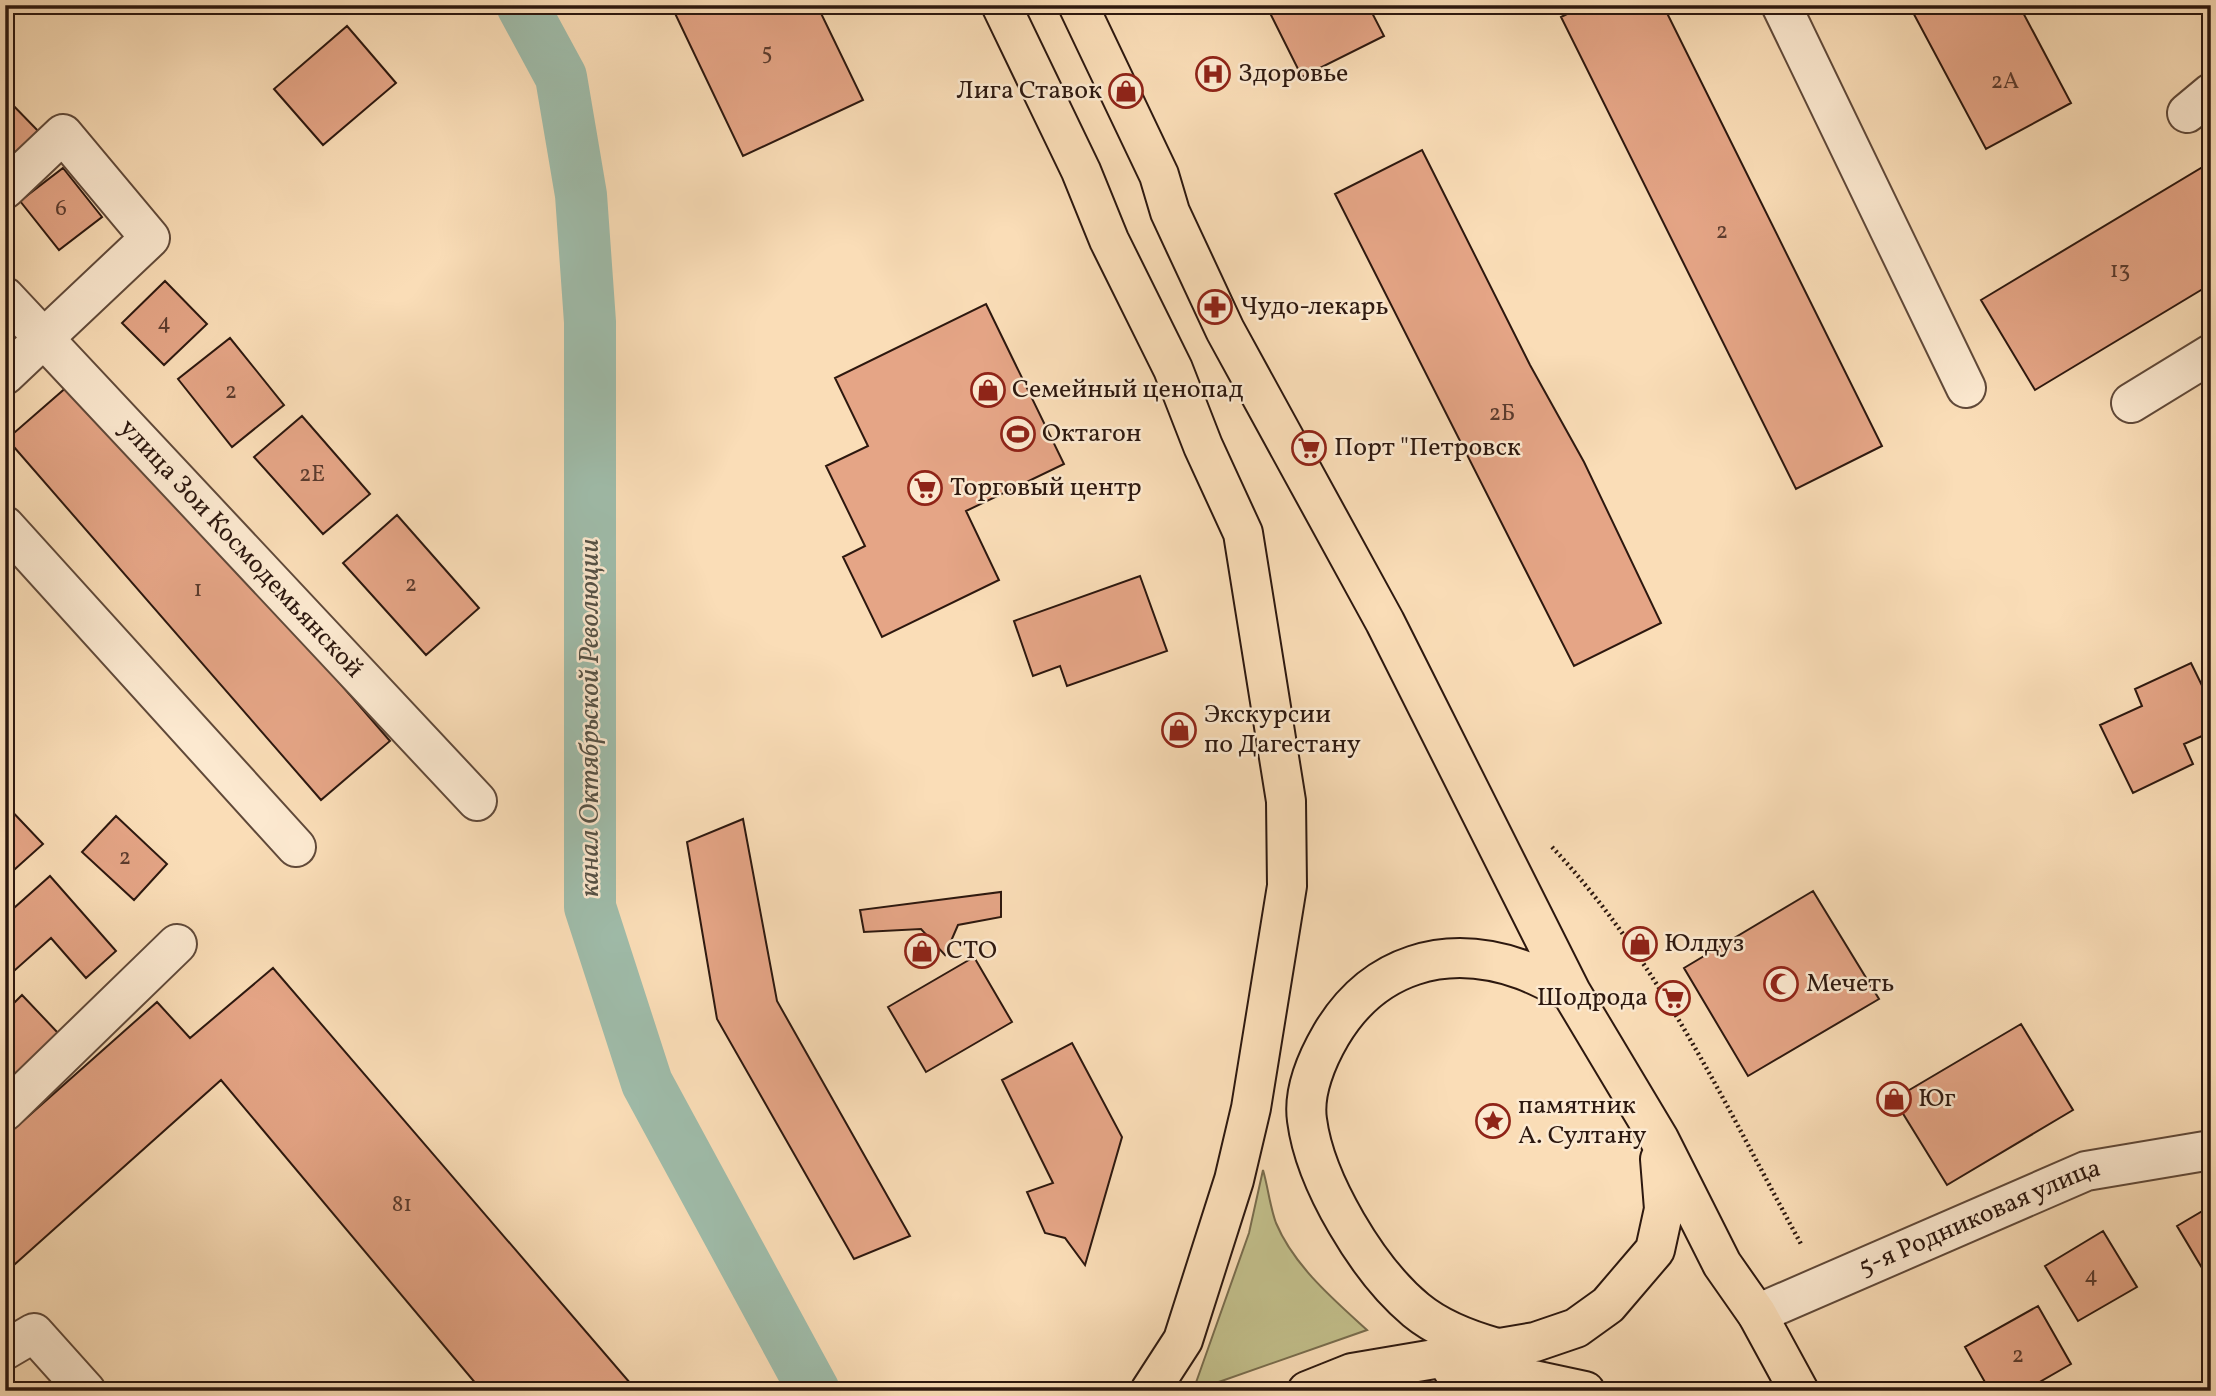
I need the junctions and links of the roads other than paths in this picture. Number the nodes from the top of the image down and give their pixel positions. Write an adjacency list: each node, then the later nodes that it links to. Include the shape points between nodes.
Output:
1 (1001, 5): 16 (main road, via 1173,369 1243,533 1286,801 1287,886)
2 (1078, 5): 15 (main road, via 1159,175 1170,212 1225,330 1385,622)
3 (1781, 5): 9 (street)
4 (5, 190): 6 (street, via 63,134 150,238)
5 (5, 297): 6 (street, улица Зои Космодемьянской)
6 (44, 338): 8 (street); 12 (street, улица Зои Космодемьянской)
7 (2211, 354): 10 (street)
8 (5, 375)
9 (1966, 388)
10 (2131, 403)
11 (5, 526): 13 (street)
12 (477, 802)
13 (296, 846)
14 (177, 944): 20 (street)
15 (1571, 992): 17 (main road, via 1521,969 1463,958 1421,962 1379,980); 22 (main road)
16 (1269, 995): 18 (main road); 19 (main road)
17 (1347, 1009): 18 (main road); 21 (main road, via 1322,1050 1312,1077)
18 (1290, 1067): 19 (main road); 21 (main road)
19 (1251, 1108): 28 (main road, via 1234,1180 1183,1340)
20 (5, 1111)
21 (1306, 1119): 26 (main road, via 1322,1177 1357,1243 1415,1310 1466,1339)
22 (1659, 1139): 24 (main road, via 1722,1264); 26 (main road, via 1664,1209 1649,1258 1608,1306 1576,1328)
23 (2211, 1150): 24 (street, 5-я Родниковая улица, via 2086,1171)
24 (1757, 1314): 31 (main road)
25 (5, 1350): 27 (street, via 34,1334)
26 (1482, 1361): 29 (main road, via 1355,1376); 30 (main road)
27 (86, 1391)
28 (1150, 1391)
29 (1308, 1391)
30 (1586, 1391)
31 (1799, 1391)

